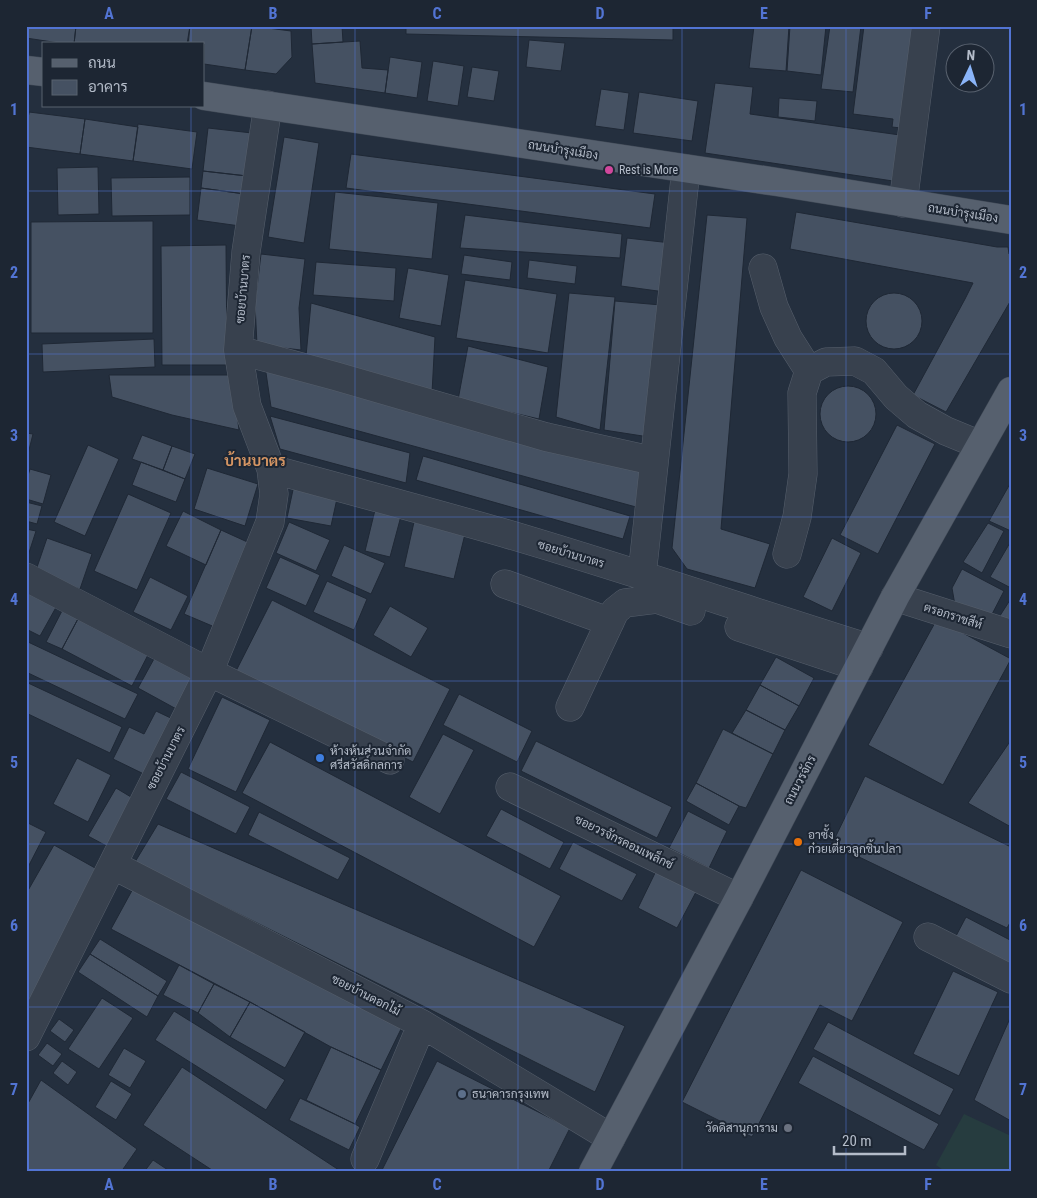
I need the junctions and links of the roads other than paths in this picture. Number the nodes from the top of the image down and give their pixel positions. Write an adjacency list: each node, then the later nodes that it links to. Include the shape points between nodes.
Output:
1 (926, 26): 7 (street)
2 (26, 70): 3 (main road)
3 (42, 72)
4 (205, 96): 5 (main road, ถนนบำรุงเมือง)
5 (268, 105): 6 (main road, ถนนบำรุงเมือง); 10 (street, ซอยบ้านบาตร, via 246,252)
6 (686, 169): 7 (main road, ถนนบำรุงเมือง); 14 (street)
7 (903, 203): 8 (main road, ถนนบำรุงเมือง)
8 (1011, 220)
9 (763, 268): 11 (street, via 774,307 788,338)
10 (238, 350): 14 (street, via 546,437); 15 (street, ซอยบ้านบาตร, via 247,406)
11 (809, 370): 13 (street, via 826,362 855,362 874,371 917,415); 16 (street, via 802,393 803,474 798,517)
12 (1011, 391): 13 (main road, ถนนวรจักร)
13 (980, 445): 20 (main road, ถนนวรจักร)
14 (654, 461): 17 (street)
15 (271, 469): 17 (street, ซอยบ้านบาตร); 24 (street, ซอยบ้านบาตร, via 274,494 270,522)
16 (787, 554)
17 (642, 575): 23 (street, ซอยบ้านบาตร, via 770,617)
18 (26, 577): 24 (street)
19 (505, 584): 21 (street)
20 (895, 598): 22 (street, ตรอกราชสีห์); 23 (main road, ถนนวรจักร)
21 (610, 622): 23 (street, via 615,611 625,603 657,599); 25 (street)
22 (1011, 634)
23 (864, 657): 29 (main road, ถนนวรจักร)
24 (209, 672): 26 (street); 28 (street, ซอยบ้านบาตร)
25 (570, 707)
26 (390, 760)
27 (510, 787): 29 (street, ซอยวรจักรคอมเพล็กซ์)
28 (113, 865): 32 (street, ซอยบ้านดอกไม้); 33 (street, ซอยบ้านบาตร)
29 (738, 898): 34 (main road, ถนนวรจักร)
30 (928, 937): 31 (street)
31 (1011, 979)
32 (422, 1024): 34 (street, ซอยบ้านดอกไม้); 35 (street)
33 (26, 1037)
34 (611, 1138): 36 (main road, ถนนวรจักร)
35 (365, 1159)
36 (593, 1172)

